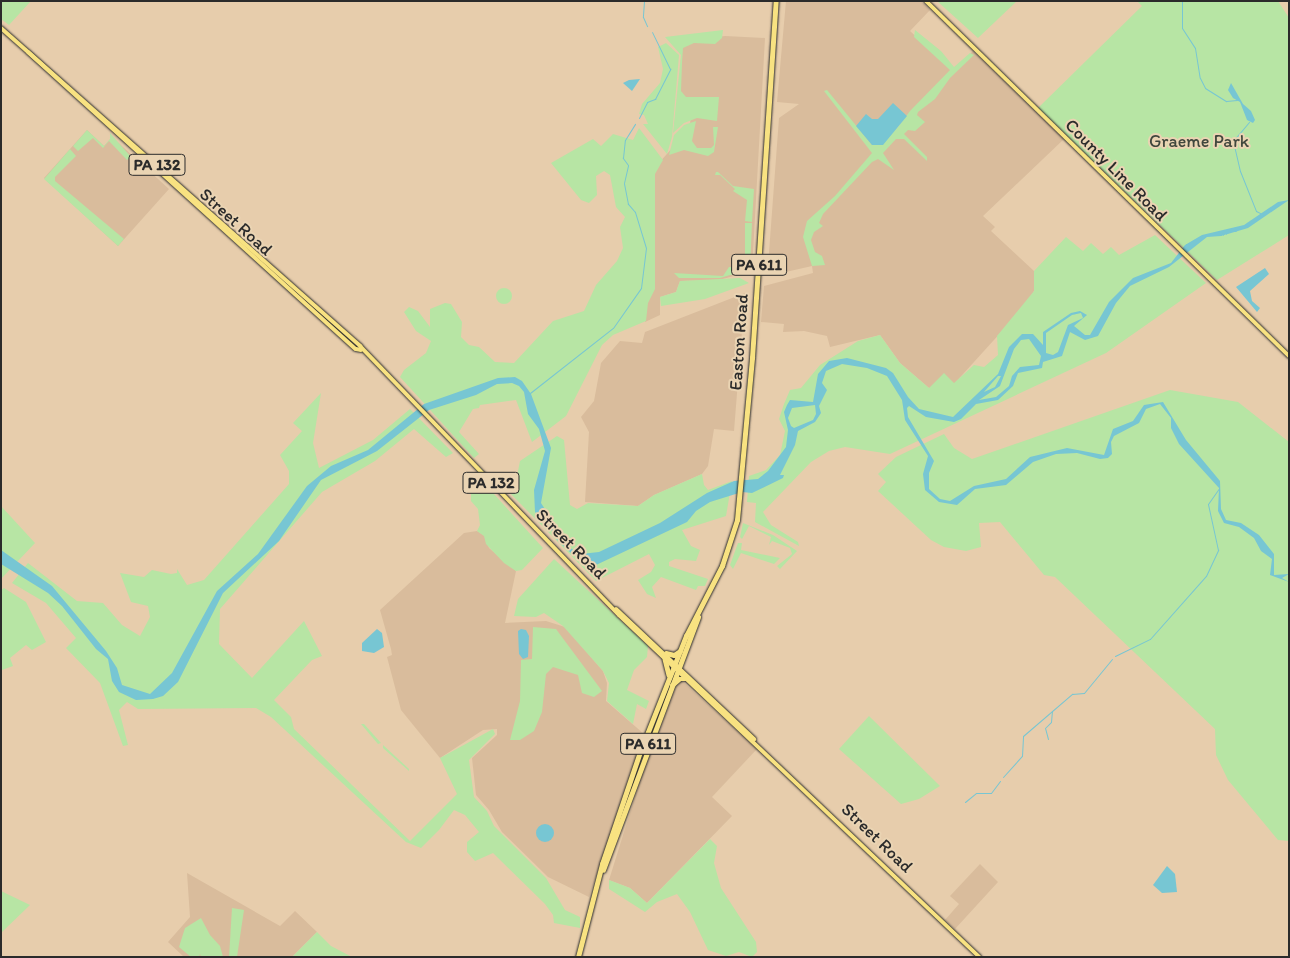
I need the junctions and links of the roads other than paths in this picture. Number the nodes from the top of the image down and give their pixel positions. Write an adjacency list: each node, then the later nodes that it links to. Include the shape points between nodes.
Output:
1 (776, 1): 6 (highway, Easton Road / PA 611, via 744,474 728,550)
2 (926, 1): 4 (main road, County Line Road)
3 (1, 28): 5 (main road, Street Road / PA 132, via 361,350)
4 (1289, 356)
5 (614, 607): 8 (main road, Street Road / PA 132); 9 (main road, Street Road / PA 132)
6 (698, 617): 7 (highway, Easton Road / PA 611); 10 (highway, Easton Road / PA 611)
7 (680, 650): 8 (highway, via 676,654); 10 (highway, Easton Road / PA 611)
8 (666, 653): 10 (main road, Street Road / PA 132)
9 (665, 660): 10 (main road, Street Road / PA 132); 11 (highway)
10 (676, 666): 11 (highway, Easton Road / PA 611); 12 (main road, Street Road); 13 (highway, Easton Road / PA 611); 14 (main road, Street Road)
11 (669, 677): 15 (highway, Easton Road / PA 611, via 621,806)
12 (686, 679): 13 (highway, via 679,679); 14 (main road, Street Road)
13 (671, 686): 15 (highway, Easton Road / PA 611)
14 (754, 739): 17 (main road, Street Road)
15 (602, 872): 16 (highway, Easton Road / PA 611)
16 (578, 957)
17 (980, 957)

